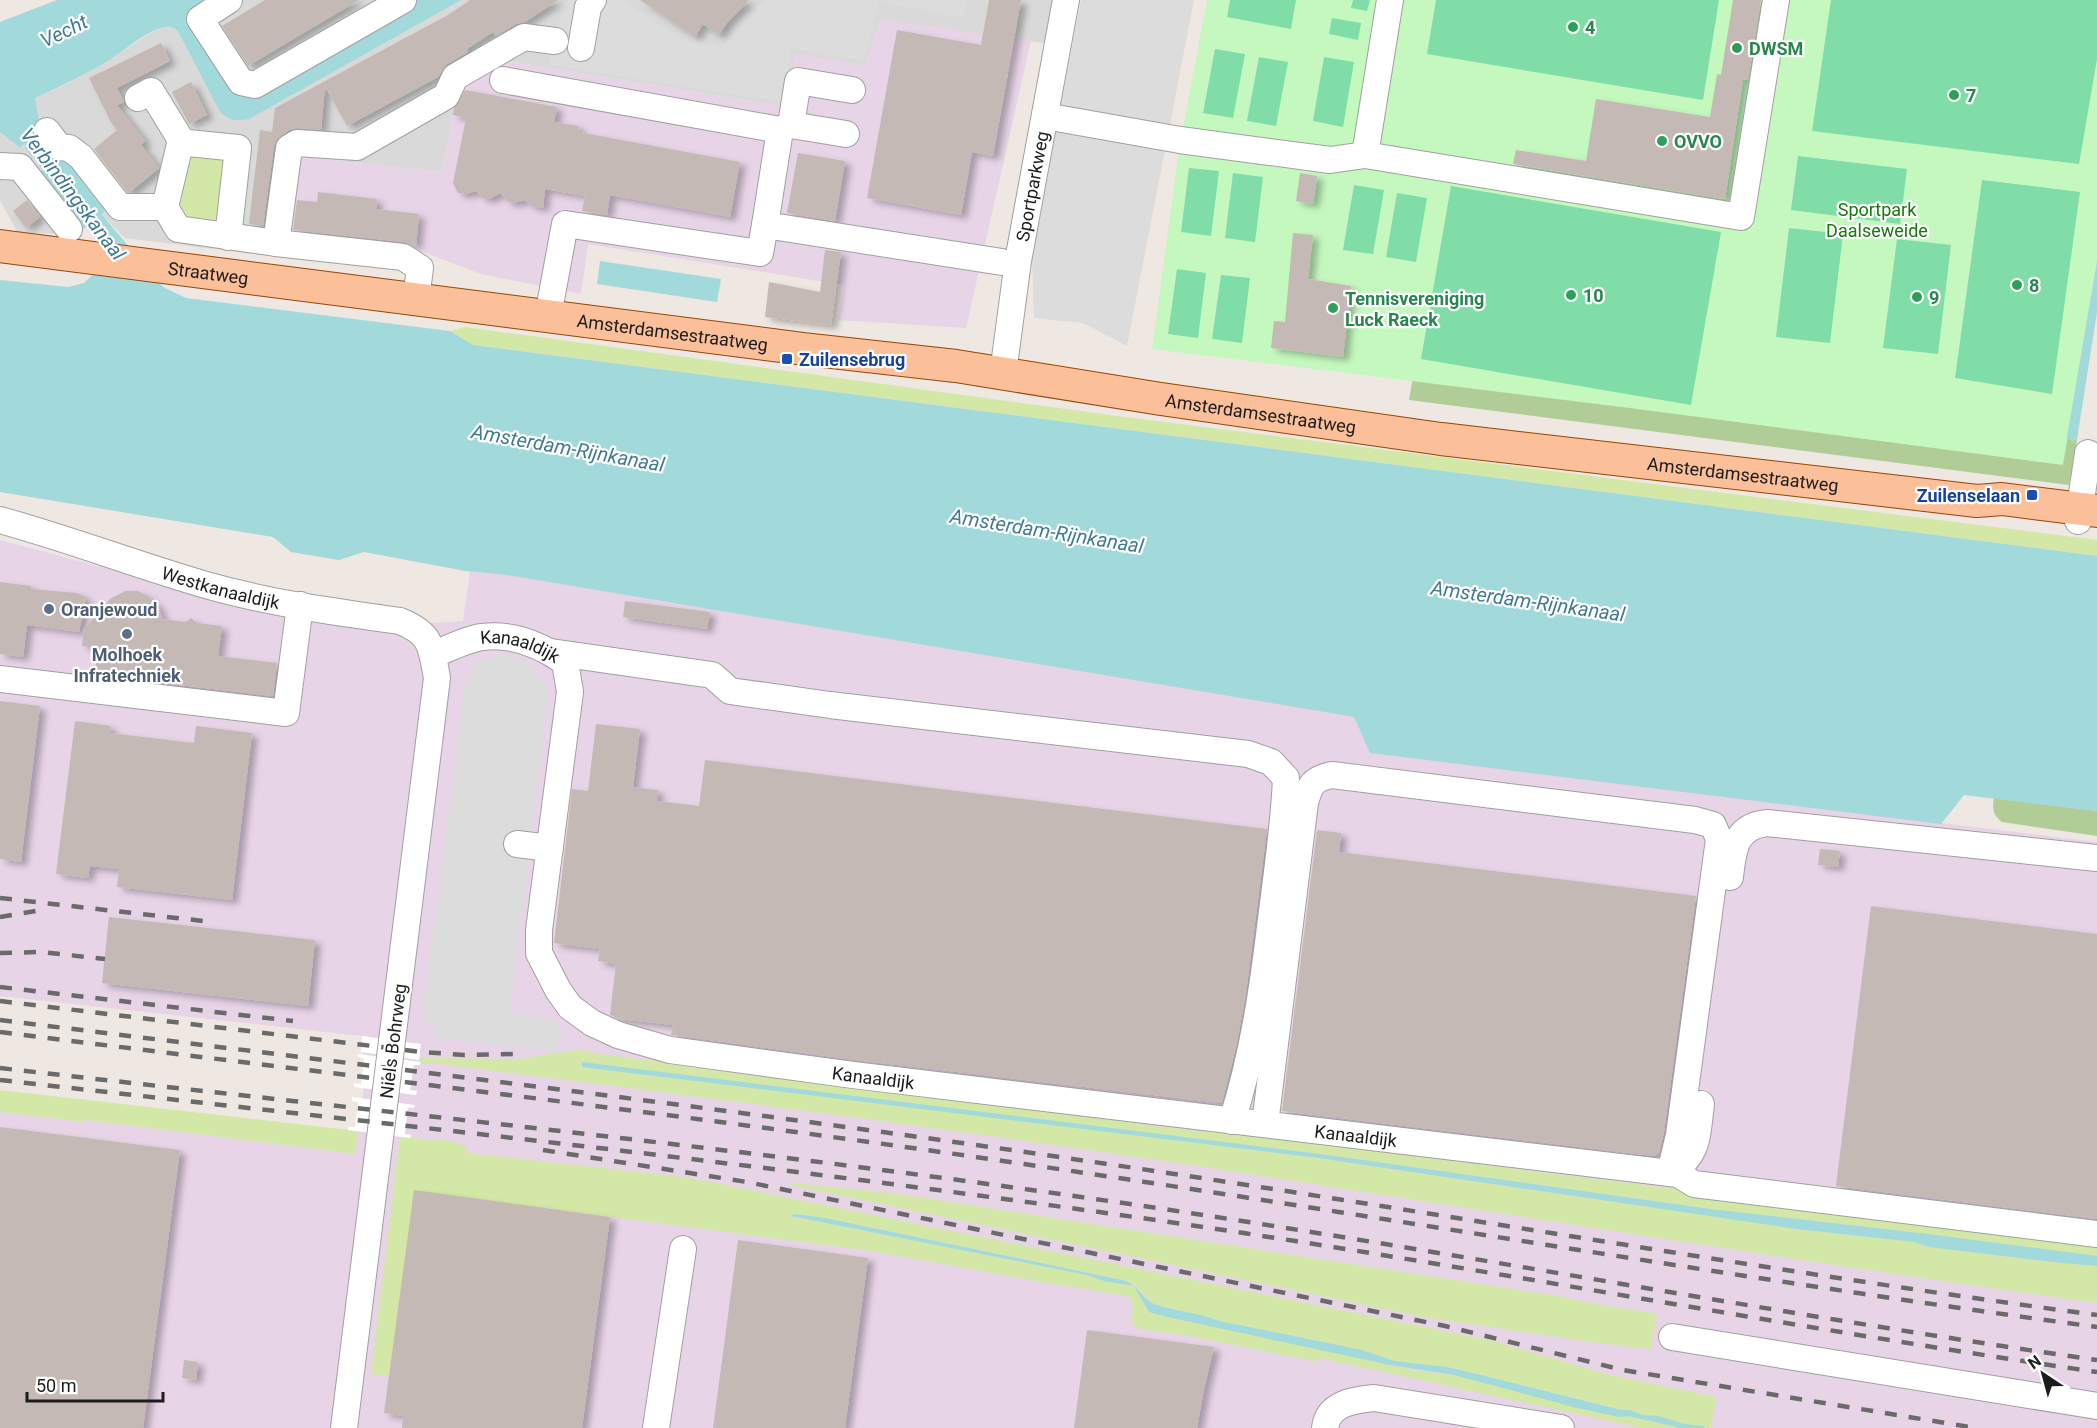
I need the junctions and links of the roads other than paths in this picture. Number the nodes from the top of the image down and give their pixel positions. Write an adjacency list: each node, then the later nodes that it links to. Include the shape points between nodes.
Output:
1 (229, 0): 2 (street, via 200,19 241,82 255,85)
2 (403, 0)
3 (592, 0): 8 (street)
4 (1066, 0): 12 (street, Sportparkweg)
5 (1390, 0): 17 (street)
6 (1776, 0): 17 (street, via 1741,217)
7 (555, 41): 23 (street, via 524,37 455,76 446,96 357,147 297,143 290,148)
8 (581, 48)
9 (503, 80): 13 (street)
10 (852, 90): 13 (street, via 798,81)
11 (138, 98): 16 (street, via 151,91)
12 (1045, 116): 17 (street, via 1180,140 1330,160); 28 (street, Sportparkweg, via 1018,261)
13 (785, 127): 15 (street); 20 (street)
14 (46, 131): 19 (street, via 59,147 69,148 81,157 120,207)
15 (846, 134)
16 (181, 140): 19 (street); 21 (street, via 238,148)
17 (1365, 155)
18 (0, 166): 22 (street, via 20,167)
19 (165, 207): 21 (street, Straatweg, via 178,230)
20 (765, 225): 25 (street); 27 (street, via 760,253 565,225)
21 (234, 238): 23 (street, Straatweg)
22 (68, 242): 24 (main road, Straatweg); 26 (main road, Straatweg, via 167,267)
23 (276, 243): 26 (street, Straatweg, via 403,257 420,267)
24 (0, 246)
25 (1002, 262)
26 (416, 299): 27 (main road, Straatweg)
27 (548, 316): 28 (main road, Amsterdamsestraatweg)
28 (1003, 373): 30 (main road, Amsterdamsestraatweg, via 1441,439 1977,501 1999,510)
29 (2088, 453): 30 (street)
30 (2088, 516)
31 (0, 520): 32 (street, Westkanaaldijk, via 208,586)
32 (300, 605): 34 (street, Westkanaaldijk, via 400,621 417,628); 35 (street, via 286,713)
33 (551, 652): 34 (street, Kanaaldijk, via 520,639 480,637); 37 (street, Kanaaldijk, via 565,662 570,692); 39 (street, via 712,675 730,691 1248,754 1271,762 1286,778 1280,851 1261,1003)
34 (433, 654): 46 (street, Niels Bohrweg, via 437,678 427,769)
35 (0, 679)
36 (517, 844): 37 (street)
37 (550, 849): 39 (street, Kanaaldijk, via 539,953 570,1007 618,1035 699,1054)
38 (2097, 858): 41 (street, via 1754,824 1739,837 1732,856 1696,1144)
39 (1233, 1120): 40 (street, Kanaaldijk)
40 (1265, 1124): 41 (street, Kanaaldijk); 41 (street, via 1305,803 1310,786 1320,777 1332,775 1713,825 1719,839)
41 (1674, 1173): 42 (street, Kanaaldijk, via 1694,1184)
42 (2097, 1234)
43 (683, 1249): 47 (street)
44 (1672, 1337): 45 (street)
45 (2097, 1406)
46 (344, 1428)
47 (656, 1428)
48 (1325, 1428): 49 (street, via 1336,1408 1353,1400 1374,1398)
49 (1561, 1428)

